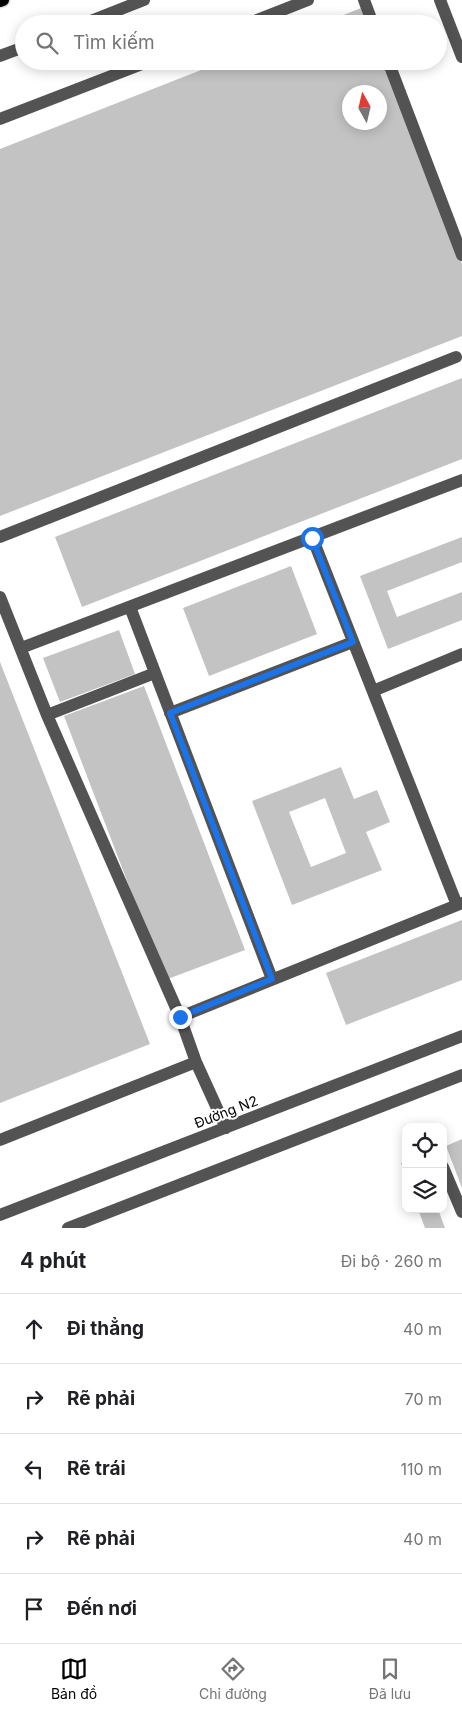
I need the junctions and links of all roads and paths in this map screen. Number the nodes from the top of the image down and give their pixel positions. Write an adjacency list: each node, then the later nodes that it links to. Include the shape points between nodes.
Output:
1 (144, 0): 5 (street)
2 (308, 0): 6 (street)
3 (364, 0): 7 (street)
4 (440, 0): 8 (street)
5 (106, 15)
6 (270, 15)
7 (370, 15)
8 (446, 15)
9 (447, 18): 12 (street)
10 (15, 50): 11 (street)
11 (0, 56)
12 (462, 57)
13 (127, 70): 15 (street)
14 (391, 70): 16 (street)
15 (0, 119)
16 (462, 255)
17 (456, 357): 19 (street)
18 (462, 480): 20 (street)
19 (0, 537)
20 (312, 538): 22 (street); 23 (street)
21 (0, 597): 24 (street)
22 (130, 607): 24 (street); 26 (street)
23 (353, 642): 27 (street); 28 (street)
24 (21, 648): 29 (street)
25 (462, 654): 27 (street)
26 (155, 673): 28 (street); 29 (street)
27 (373, 691): 30 (street)
28 (170, 713): 31 (street)
29 (47, 715): 32 (street)
30 (460, 904): 31 (street)
31 (272, 979): 32 (street)
32 (180, 1017): 34 (street)
33 (462, 1036): 36 (street, Đường N2)
34 (196, 1062): 36 (street); 37 (street)
35 (462, 1075): 41 (street)
36 (226, 1128): 40 (street, Đường N2)
37 (0, 1140)
38 (443, 1168): 39 (street)
39 (462, 1212)
40 (0, 1215)
41 (68, 1228)

